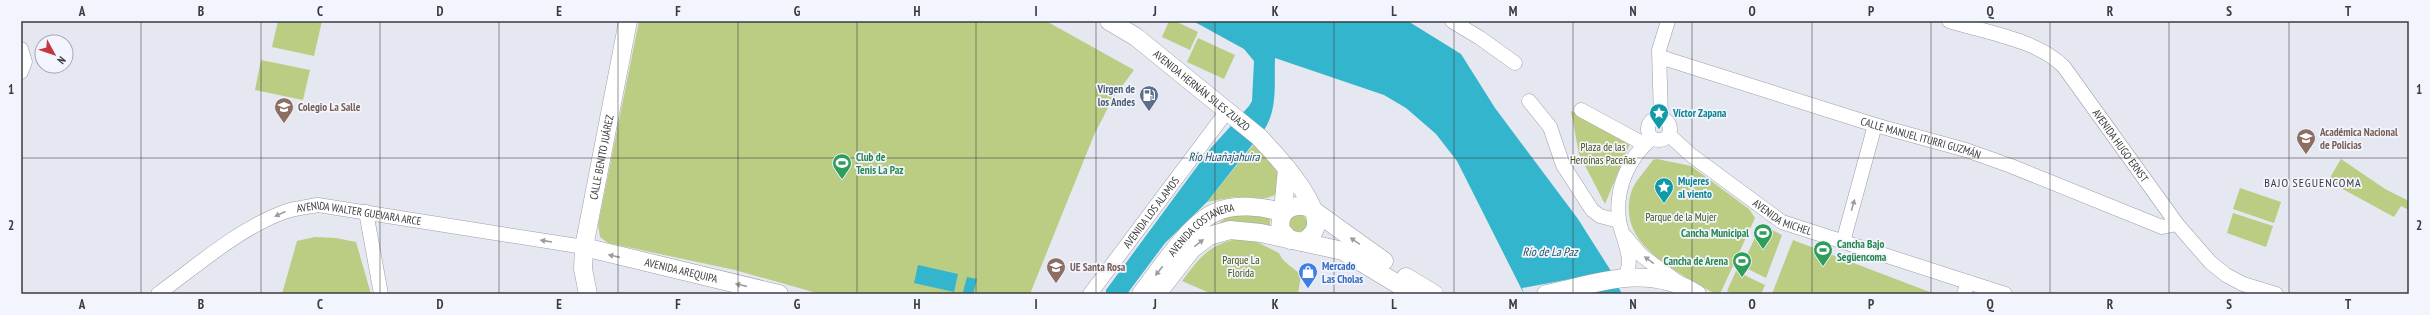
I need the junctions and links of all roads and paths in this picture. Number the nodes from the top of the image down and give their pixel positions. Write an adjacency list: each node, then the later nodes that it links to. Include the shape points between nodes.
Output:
1 (628, 21): 25 (main road, CALLE BENITO JUÁREZ)
2 (1109, 21): 12 (main road, AVENIDA HERNÁN SILES ZUAZO, via 1136,37)
3 (1452, 21): 8 (street)
4 (1949, 21): 21 (street, AVENIDA HUGO ERNST, via 2026,44 2054,57 2064,67)
5 (1662, 23): 7 (street)
6 (21, 49): 9 (street, via 25,62)
7 (1660, 57): 13 (street); 14 (street, CALLE MANUEL ITURRI GUZMÁN)
8 (1515, 63)
9 (21, 72)
10 (1528, 101): 22 (street, via 1550,127 1562,165 1592,210)
11 (1581, 110): 16 (street)
12 (1232, 115): 17 (main road, AVENIDA HERNÁN SILES ZUAZO, via 1259,137); 33 (street, AVENIDA LOS ALAMOS)
13 (1661, 118): 15 (street, via 1670,125); 16 (street, via 1654,119 1649,124)
14 (1875, 125): 21 (street, CALLE MANUEL ITURRI GUZMÁN, via 1966,150 2162,227); 24 (street, one-way to 14)
15 (1669, 136): 16 (street, via 1659,141); 24 (street, AVENIDA MICHEL, via 1690,155 1782,222)
16 (1648, 141): 22 (street, via 1630,163 1622,181 1619,196)
17 (1287, 168): 19 (main road); 20 (main road, AVENIDA HERNÁN SILES ZUAZO)
18 (366, 212): 25 (street, AVENIDA WALTER GUEVARA ARCE, one-way to 18); 29 (street, AVENIDA WALTER GUEVARA ARCE, one-way to 29, via 318,205 286,211 234,239); 30 (street)
19 (1284, 212): 20 (main road, via 1293,206 1302,206); 23 (main road, via 1280,220 1282,230); 34 (main road, AVENIDA COSTANERA, one-way to 34, via 1242,207 1214,213 1187,236)
20 (1314, 212): 23 (main road, via 1315,229 1311,236); 37 (main road, one-way to 20, via 1420,287)
21 (2178, 224): 42 (street, AVENIDA HUGO ERNST, via 2210,262 2226,275 2244,284)
22 (1621, 227): 26 (street, via 1630,261); 28 (street, one-way to 22, via 1641,255)
23 (1296, 241): 35 (main road, AVENIDA COSTANERA, one-way to 23, via 1192,249 1221,231 1244,230); 36 (main road, AVENIDA COSTANERA, via 1343,251)
24 (1843, 242): 27 (street, AVENIDA MICHEL)
25 (584, 247): 31 (main road, CALLE BENITO JUÁREZ, via 583,269); 32 (main road, AVENIDA AREQUIPA, one-way to 25)
26 (1630, 281): 28 (main road); 38 (main road); 39 (main road)
27 (1966, 288): 41 (street, AVENIDA MICHEL)
28 (1675, 289): 40 (main road)
29 (158, 294)
30 (381, 294)
31 (588, 294)
32 (779, 294)
33 (1090, 294)
34 (1141, 294)
35 (1156, 294)
36 (1414, 294)
37 (1434, 294)
38 (1546, 294)
39 (1603, 294)
40 (1697, 294)
41 (2005, 294)
42 (2276, 294)

